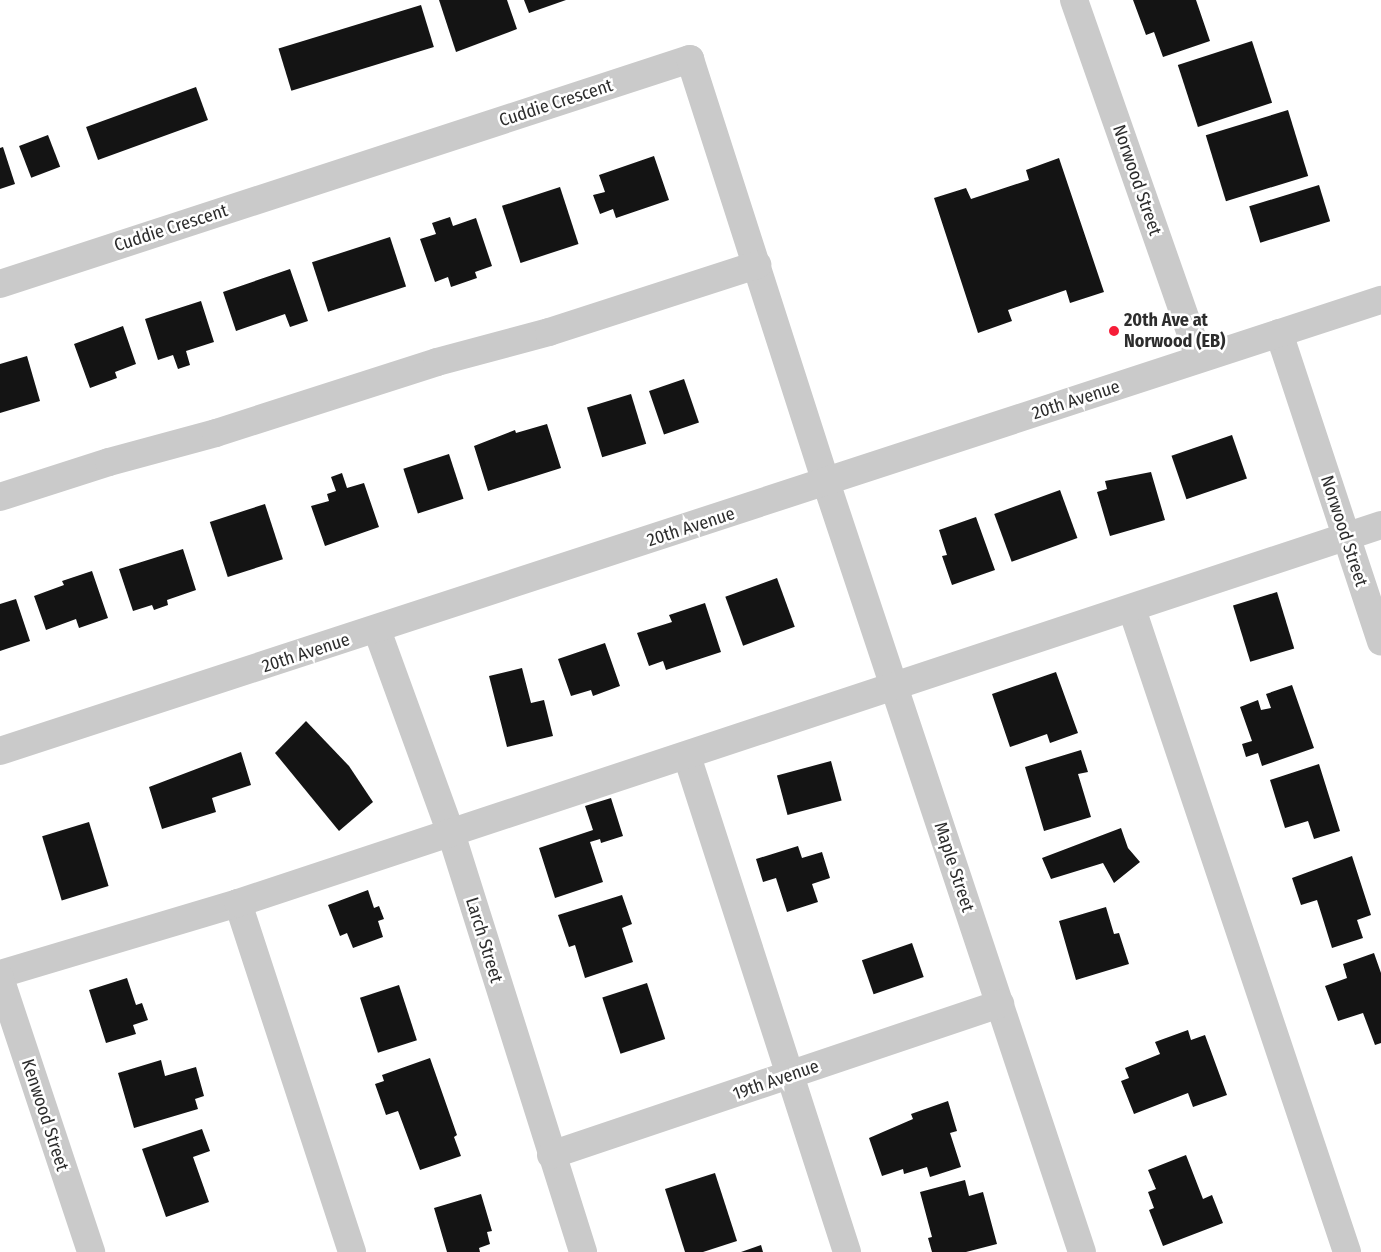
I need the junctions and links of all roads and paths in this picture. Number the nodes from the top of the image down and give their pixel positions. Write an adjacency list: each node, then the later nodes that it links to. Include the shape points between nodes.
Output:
1 (1074, 0): 6 (street, Norwood Street)
2 (757, 265): 3 (street, Cuddie Crescent, via 690,59); 7 (street, Cuddie Crescent); 8 (street, via 549,332 437,362 216,433 109,462)
3 (0, 284)
4 (1381, 300): 5 (street, 20th Avenue)
5 (1279, 334): 6 (street, 20th Avenue); 10 (street, Norwood Street)
6 (1200, 359): 7 (street, 20th Avenue)
7 (826, 482): 12 (street, 20th Avenue); 14 (street, Maple Street)
8 (0, 497)
9 (1381, 525): 10 (street)
10 (1346, 536): 11 (street); 13 (street, Norwood Street)
11 (1132, 609): 14 (street); 29 (street)
12 (377, 630): 15 (street, 20th Avenue); 17 (street, Larch Street)
13 (1381, 642)
14 (895, 687): 16 (street); 21 (street, Maple Street)
15 (0, 751)
16 (687, 756): 17 (street); 22 (street)
17 (451, 833): 18 (street); 23 (street, Larch Street)
18 (238, 903): 19 (street); 25 (street)
19 (0, 974)
20 (0, 978): 24 (street, Kenwood Street)
21 (1000, 1004): 22 (street, 19th Avenue); 28 (street, Maple Street)
22 (789, 1075): 23 (street, 19th Avenue); 27 (street)
23 (552, 1155): 26 (street, Larch Street)
24 (90, 1252)
25 (352, 1252)
26 (583, 1252)
27 (847, 1252)
28 (1082, 1252)
29 (1347, 1252)

